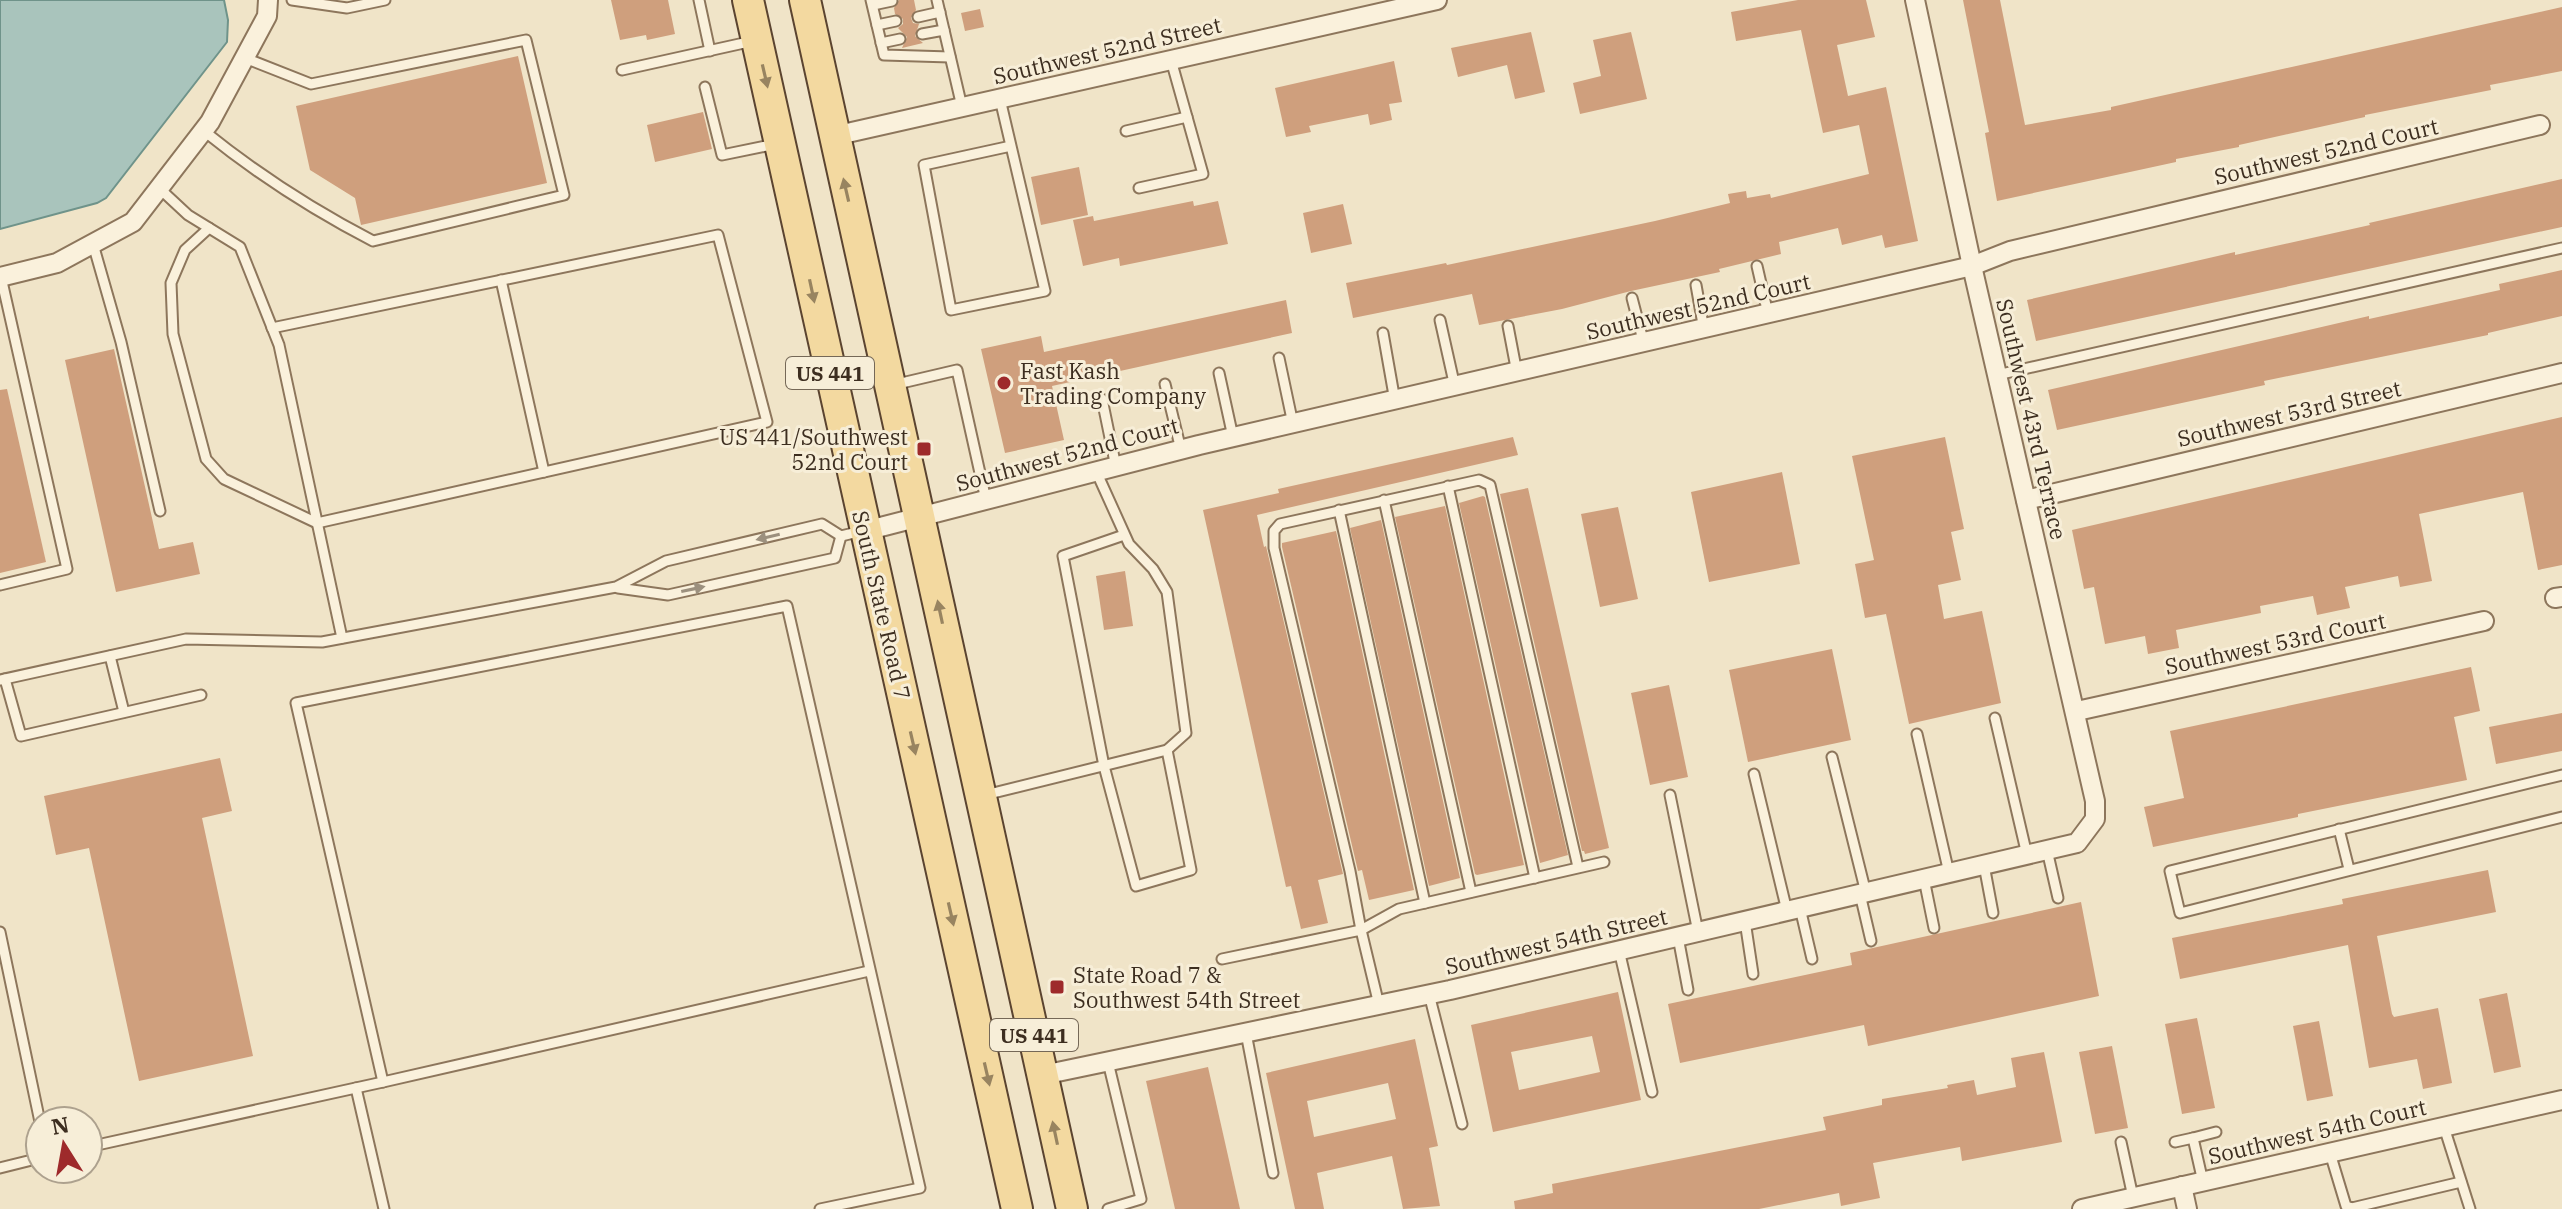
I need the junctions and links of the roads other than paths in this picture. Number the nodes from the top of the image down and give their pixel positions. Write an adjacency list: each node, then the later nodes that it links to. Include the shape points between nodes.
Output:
1 (268, 0): 24 (street, via 267,16)
2 (292, 0): 12 (lane)
3 (385, 0): 12 (lane, via 347,8)
4 (699, 0): 22 (lane)
5 (748, 0): 20 (main road, South State Road 7 / US 441)
6 (805, 0): 34 (main road, US 441)
7 (937, 0): 13 (lane)
8 (1437, 0): 25 (street, Southwest 52nd Street)
9 (1915, 0): 43 (street, Southwest 43rd Terrace)
10 (892, 1): 11 (lane)
11 (872, 2): 16 (lane)
12 (320, 3)
13 (940, 12): 14 (lane); 17 (lane)
14 (918, 17)
15 (896, 21): 16 (lane)
16 (877, 25): 21 (lane)
17 (944, 30): 18 (lane); 23 (lane)
18 (922, 34)
19 (900, 39): 21 (lane)
20 (757, 41): 22 (lane); 35 (main road, South State Road 7 / US 441, one-way to 35)
21 (881, 43): 23 (lane, via 884,55)
22 (710, 51): 26 (lane)
23 (950, 57): 29 (lane)
24 (245, 58): 32 (street); 32 (lane, via 311,84 526,40 564,195 373,241 249,166)
25 (1171, 60): 28 (street, Southwest 52nd Street); 30 (lane)
26 (622, 70)
27 (705, 87): 35 (lane, via 722,155)
28 (1000, 99): 29 (street, Southwest 52nd Street); 36 (lane)
29 (962, 107): 34 (street, Southwest 52nd Street)
30 (1187, 117): 33 (lane); 38 (lane, via 1203,174)
31 (2540, 125): 43 (street, Southwest 52nd Court, via 2010,251)
32 (204, 131): 37 (street)
33 (1126, 131)
34 (834, 136): 61 (main road, US 441, one-way to 34)
35 (780, 143): 79 (main road, South State Road 7 / US 441, one-way to 79)
36 (1011, 146): 36 (lane, via 1045,291 951,310 924,165)
37 (159, 188): 39 (lane); 40 (street, via 133,222)
38 (1139, 188)
39 (209, 228): 51 (lane, via 240,247); 78 (lane, via 185,250 171,283 173,334 206,459 224,479)
40 (93, 244): 44 (street, via 57,263); 76 (lane)
41 (2562, 248): 59 (lane)
42 (1757, 266): 48 (lane)
43 (1972, 266): 48 (street, Southwest 52nd Court); 59 (street, Southwest 43rd Terrace)
44 (0, 277): 81 (lane, via 67,569)
45 (501, 280): 51 (lane); 70 (lane); 70 (lane, via 718,235 767,422)
46 (1696, 285): 52 (lane)
47 (1632, 298): 54 (lane)
48 (1768, 314): 52 (street, Southwest 52nd Court)
49 (1440, 320): 62 (lane)
50 (1508, 326): 57 (lane)
51 (272, 328): 78 (lane)
52 (1704, 330): 54 (street, Southwest 52nd Court)
53 (1383, 333): 64 (lane)
54 (1644, 344): 57 (street, Southwest 52nd Court)
55 (1279, 358): 65 (lane)
56 (1219, 373): 66 (lane)
57 (1517, 373): 62 (street, Southwest 52nd Court)
58 (2562, 373): 74 (street, Southwest 53rd Street)
59 (1997, 375): 74 (street, Southwest 43rd Terrace)
60 (1165, 384): 67 (lane)
61 (890, 385): 72 (lane, via 957,370); 77 (main road, US 441)
62 (1455, 387): 64 (street, Southwest 52nd Court)
63 (1102, 399): 68 (lane)
64 (1395, 401): 65 (street, Southwest 52nd Court)
65 (1293, 424): 66 (street, Southwest 52nd Court)
66 (1233, 437): 67 (street, Southwest 52nd Court)
67 (1181, 450): 68 (street, Southwest 52nd Court)
68 (1116, 467): 69 (street, Southwest 52nd Court)
69 (1096, 471): 72 (street, Southwest 52nd Court); 80 (lane)
70 (544, 472): 78 (lane)
71 (1448, 486): 73 (lane); 106 (lane, via 1479,480 1490,485); 109 (lane)
72 (986, 500): 77 (street, Southwest 52nd Court)
73 (1384, 500): 75 (lane); 111 (lane)
74 (2026, 500): 88 (street, Southwest 43rd Terrace)
75 (1339, 510): 114 (lane); 119 (lane, via 1280,524 1274,531 1274,548)
76 (160, 511)
77 (919, 518): 79 (street, Southwest 52nd Court); 98 (main road, US 441, one-way to 77)
78 (317, 523): 84 (lane)
79 (853, 533): 82 (lane, one-way to 82, via 822,524 666,561); 82 (lane, one-way to 79, via 668,595 835,558); 157 (main road, South State Road 7 / US 441, one-way to 157)
80 (1124, 535): 92 (lane, via 1167,592 1186,733); 94 (lane, via 1063,556)
81 (0, 585)
82 (616, 587): 84 (lane)
83 (2484, 621): 88 (street, Southwest 53rd Court)
84 (342, 638): 85 (lane, via 186,639)
85 (110, 656): 86 (lane); 89 (lane)
86 (2, 679): 89 (lane, via 21,736)
87 (201, 695): 89 (lane)
88 (2077, 711): 101 (street, Southwest 43rd Terrace, via 2095,801 2095,819)
89 (124, 712)
90 (1995, 718): 103 (lane)
91 (1917, 734): 108 (lane)
92 (1167, 750): 94 (lane); 94 (lane, via 1191,870 1136,886)
93 (1832, 757): 112 (lane)
94 (1104, 766): 98 (lane)
95 (1754, 774): 115 (lane)
96 (2562, 775): 100 (lane)
97 (1670, 795): 121 (lane)
98 (981, 796): 134 (main road, US 441)
99 (2562, 817): 107 (lane)
100 (2339, 829): 107 (lane); 107 (lane, via 2170,871 2180,913)
101 (2077, 843): 102 (street, Southwest 54th Street)
102 (2047, 850): 103 (street, Southwest 54th Street); 113 (lane)
103 (2027, 855): 105 (street, Southwest 54th Street)
104 (1604, 862): 106 (lane)
105 (1984, 865): 108 (street, Southwest 54th Street); 116 (lane)
106 (1578, 867): 109 (lane)
107 (2349, 869)
108 (1949, 873): 110 (street, Southwest 54th Street)
109 (1535, 878): 111 (lane)
110 (1924, 879): 112 (street, Southwest 54th Street); 118 (lane)
111 (1471, 892): 114 (lane)
112 (1863, 893): 115 (street, Southwest 54th Street); 123 (lane)
113 (2058, 898)
114 (1425, 903): 119 (lane, via 1399,909)
115 (1794, 910): 117 (street, Southwest 54th Street); 126 (lane)
116 (1993, 913)
117 (1745, 921): 121 (street, Southwest 54th Street); 128 (lane)
118 (1934, 928)
119 (1361, 930): 125 (lane); 131 (lane)
120 (0, 932): 139 (lane)
121 (1698, 932): 122 (street, Southwest 54th Street)
122 (1678, 937): 124 (street, Southwest 54th Street); 129 (lane)
123 (1871, 941)
124 (1619, 950): 130 (street, Southwest 54th Street); 137 (lane)
125 (1222, 959)
126 (1812, 959)
127 (869, 971): 135 (lane); 135 (lane, via 787,606 296,703); 156 (lane, via 920,1188)
128 (1753, 974)
129 (1688, 990)
130 (1429, 994): 131 (street, Southwest 54th Street); 140 (lane)
131 (1379, 1005): 132 (street, Southwest 54th Street)
132 (1246, 1033): 133 (street, Southwest 54th Street); 150 (lane)
133 (1108, 1062): 134 (street, Southwest 54th Street); 159 (lane, via 1141,1199)
134 (1043, 1075): 158 (main road, US 441, one-way to 134)
135 (383, 1082): 136 (lane)
136 (356, 1088): 146 (lane); 155 (lane)
137 (1652, 1092)
138 (2562, 1100): 141 (street, Southwest 54th Court)
139 (36, 1105)
140 (1462, 1124)
141 (2444, 1127): 147 (street, Southwest 54th Court); 152 (lane)
142 (2216, 1132): 143 (lane)
143 (2193, 1138): 145 (lane); 151 (lane)
144 (2121, 1142): 154 (lane)
145 (2175, 1142)
146 (104, 1143)
147 (2330, 1153): 151 (street, Southwest 54th Court); 152 (lane, via 2346,1206 2352,1208)
148 (24, 1162): 149 (lane)
149 (0, 1168)
150 (1273, 1173)
151 (2203, 1182): 153 (street, Southwest 54th Court)
152 (2461, 1182): 162 (lane)
153 (2182, 1186): 154 (street, Southwest 54th Court); 161 (street)
154 (2133, 1197): 160 (street, Southwest 54th Court)
155 (384, 1209)
156 (820, 1209)
157 (1017, 1209)
158 (1072, 1209)
159 (1108, 1209)
160 (2082, 1209)
161 (2187, 1209)
162 (2470, 1209)

